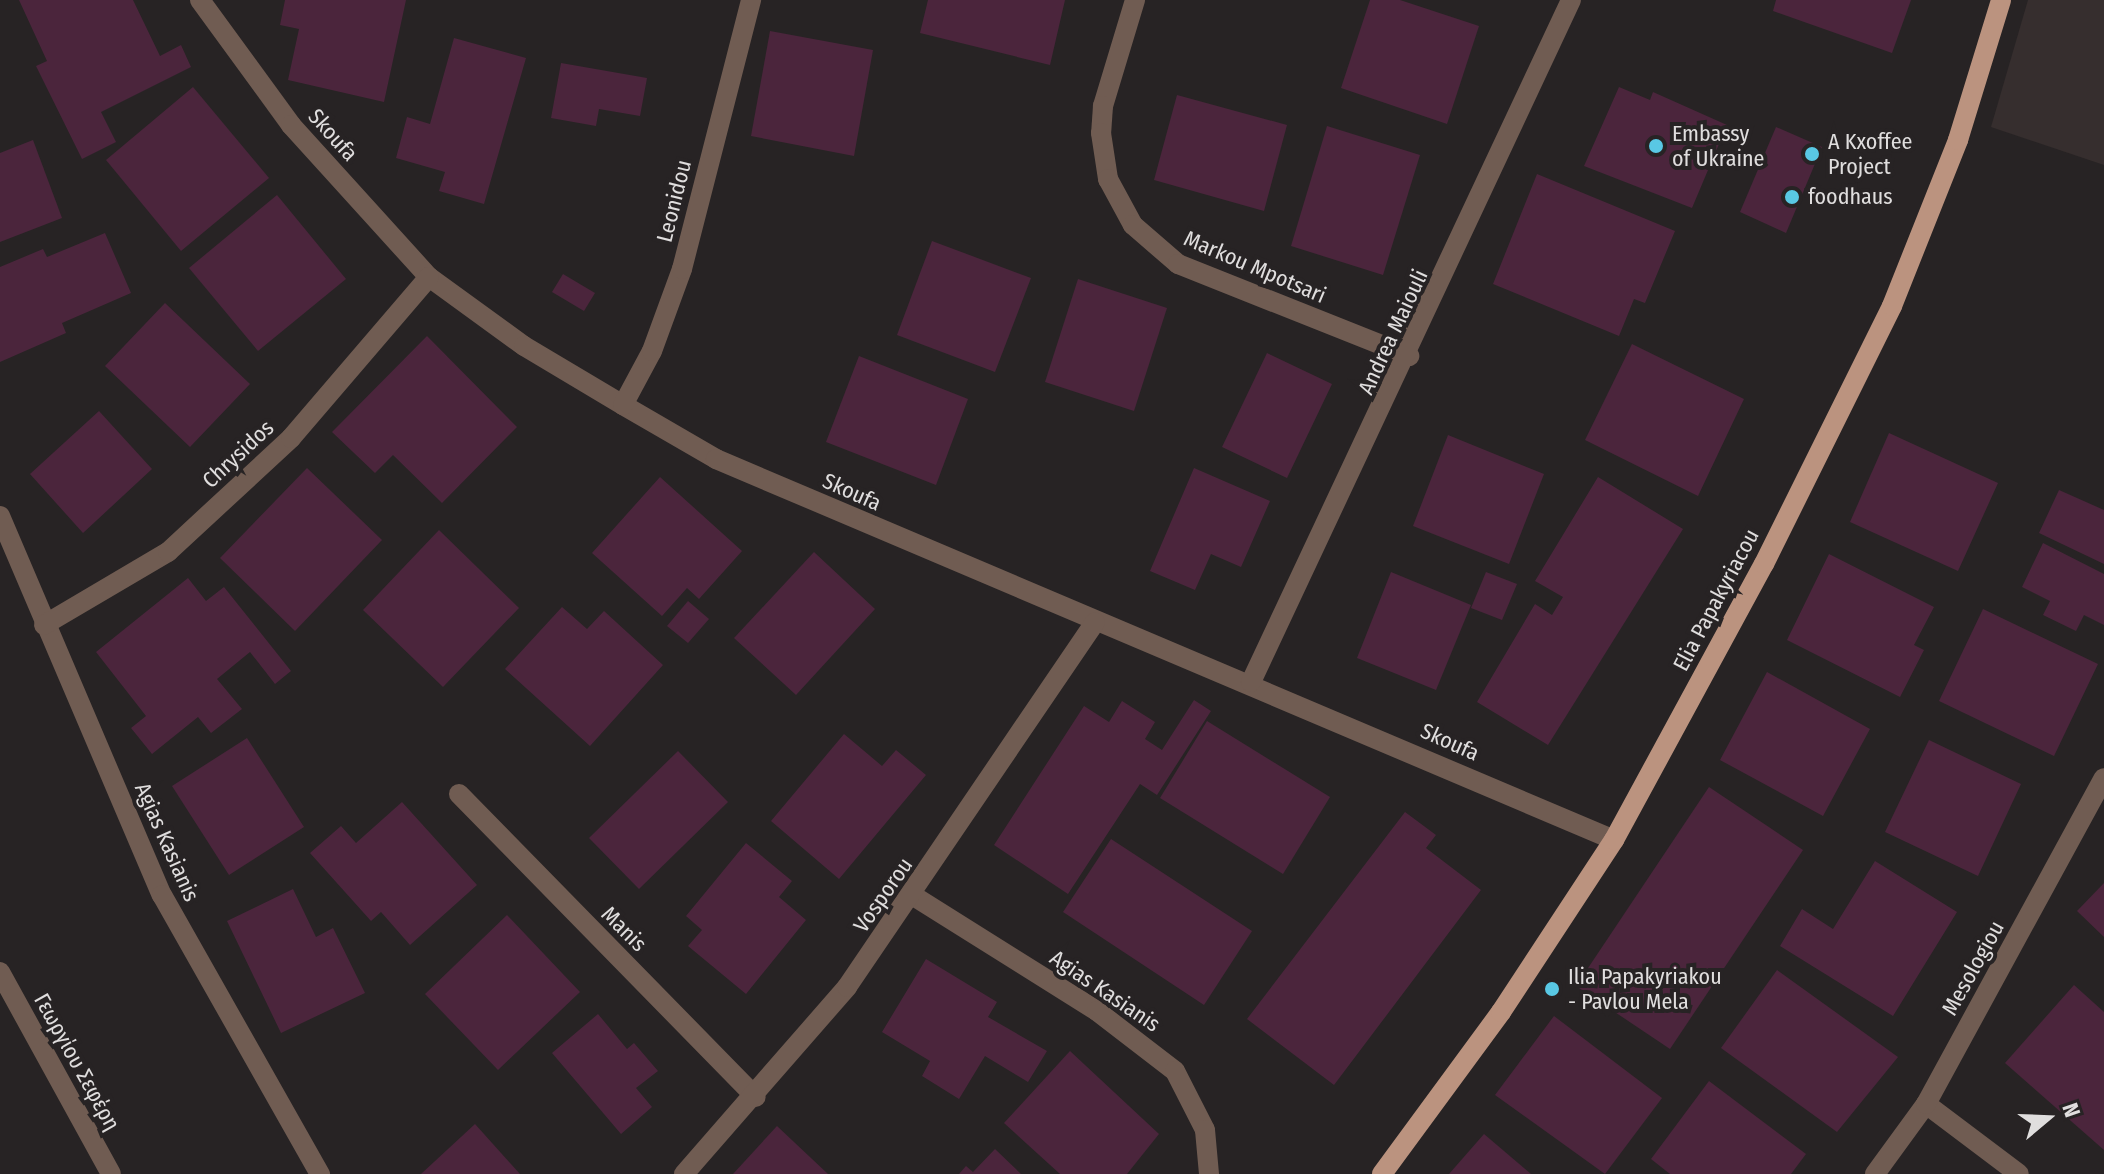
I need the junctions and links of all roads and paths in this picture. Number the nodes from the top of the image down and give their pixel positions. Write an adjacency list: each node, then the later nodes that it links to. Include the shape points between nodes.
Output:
1 (200, 0): 6 (street, Skoufa, via 291,125)
2 (751, 0): 8 (street, Leonidou, via 682,269 664,323)
3 (1135, 0): 7 (street, Markou Mpotsari, via 1103,106 1101,133 1108,179 1133,225 1178,264)
4 (1571, 0): 7 (street, Andrea Maiouli)
5 (2001, 0): 15 (main road, Elia Papakyriacou, via 1958,140 1892,306 1764,564)
6 (429, 277): 8 (street, Skoufa, via 524,346); 11 (street, Chrysidos, via 291,438 168,552)
7 (1409, 356): 12 (street, Andrea Maiouli)
8 (623, 405): 10 (street, Skoufa, via 716,459)
9 (0, 516): 11 (street, Agias Kasianis)
10 (1095, 622): 12 (street, Skoufa); 16 (street, Vosporou)
11 (44, 625): 21 (street, Agias Kasianis, via 162,895)
12 (1251, 682): 15 (street, Skoufa)
13 (2104, 778): 19 (street, Mesologiou)
14 (459, 794): 18 (street, Manis)
15 (1614, 840): 24 (main road, Elia Papakyriacou, via 1501,1012)
16 (912, 895): 18 (street, Vosporou); 23 (street, Agias Kasianis, via 1097,1011 1175,1071 1205,1130)
17 (0, 972): 20 (street, Γεωργίου Σεφέρη)
18 (756, 1097): 22 (street, Vosporou)
19 (1926, 1104): 25 (street, Mesologiou); 26 (street)
20 (111, 1174)
21 (320, 1174)
22 (684, 1174)
23 (1209, 1174)
24 (1382, 1174)
25 (1875, 1174)
26 (2019, 1174)

